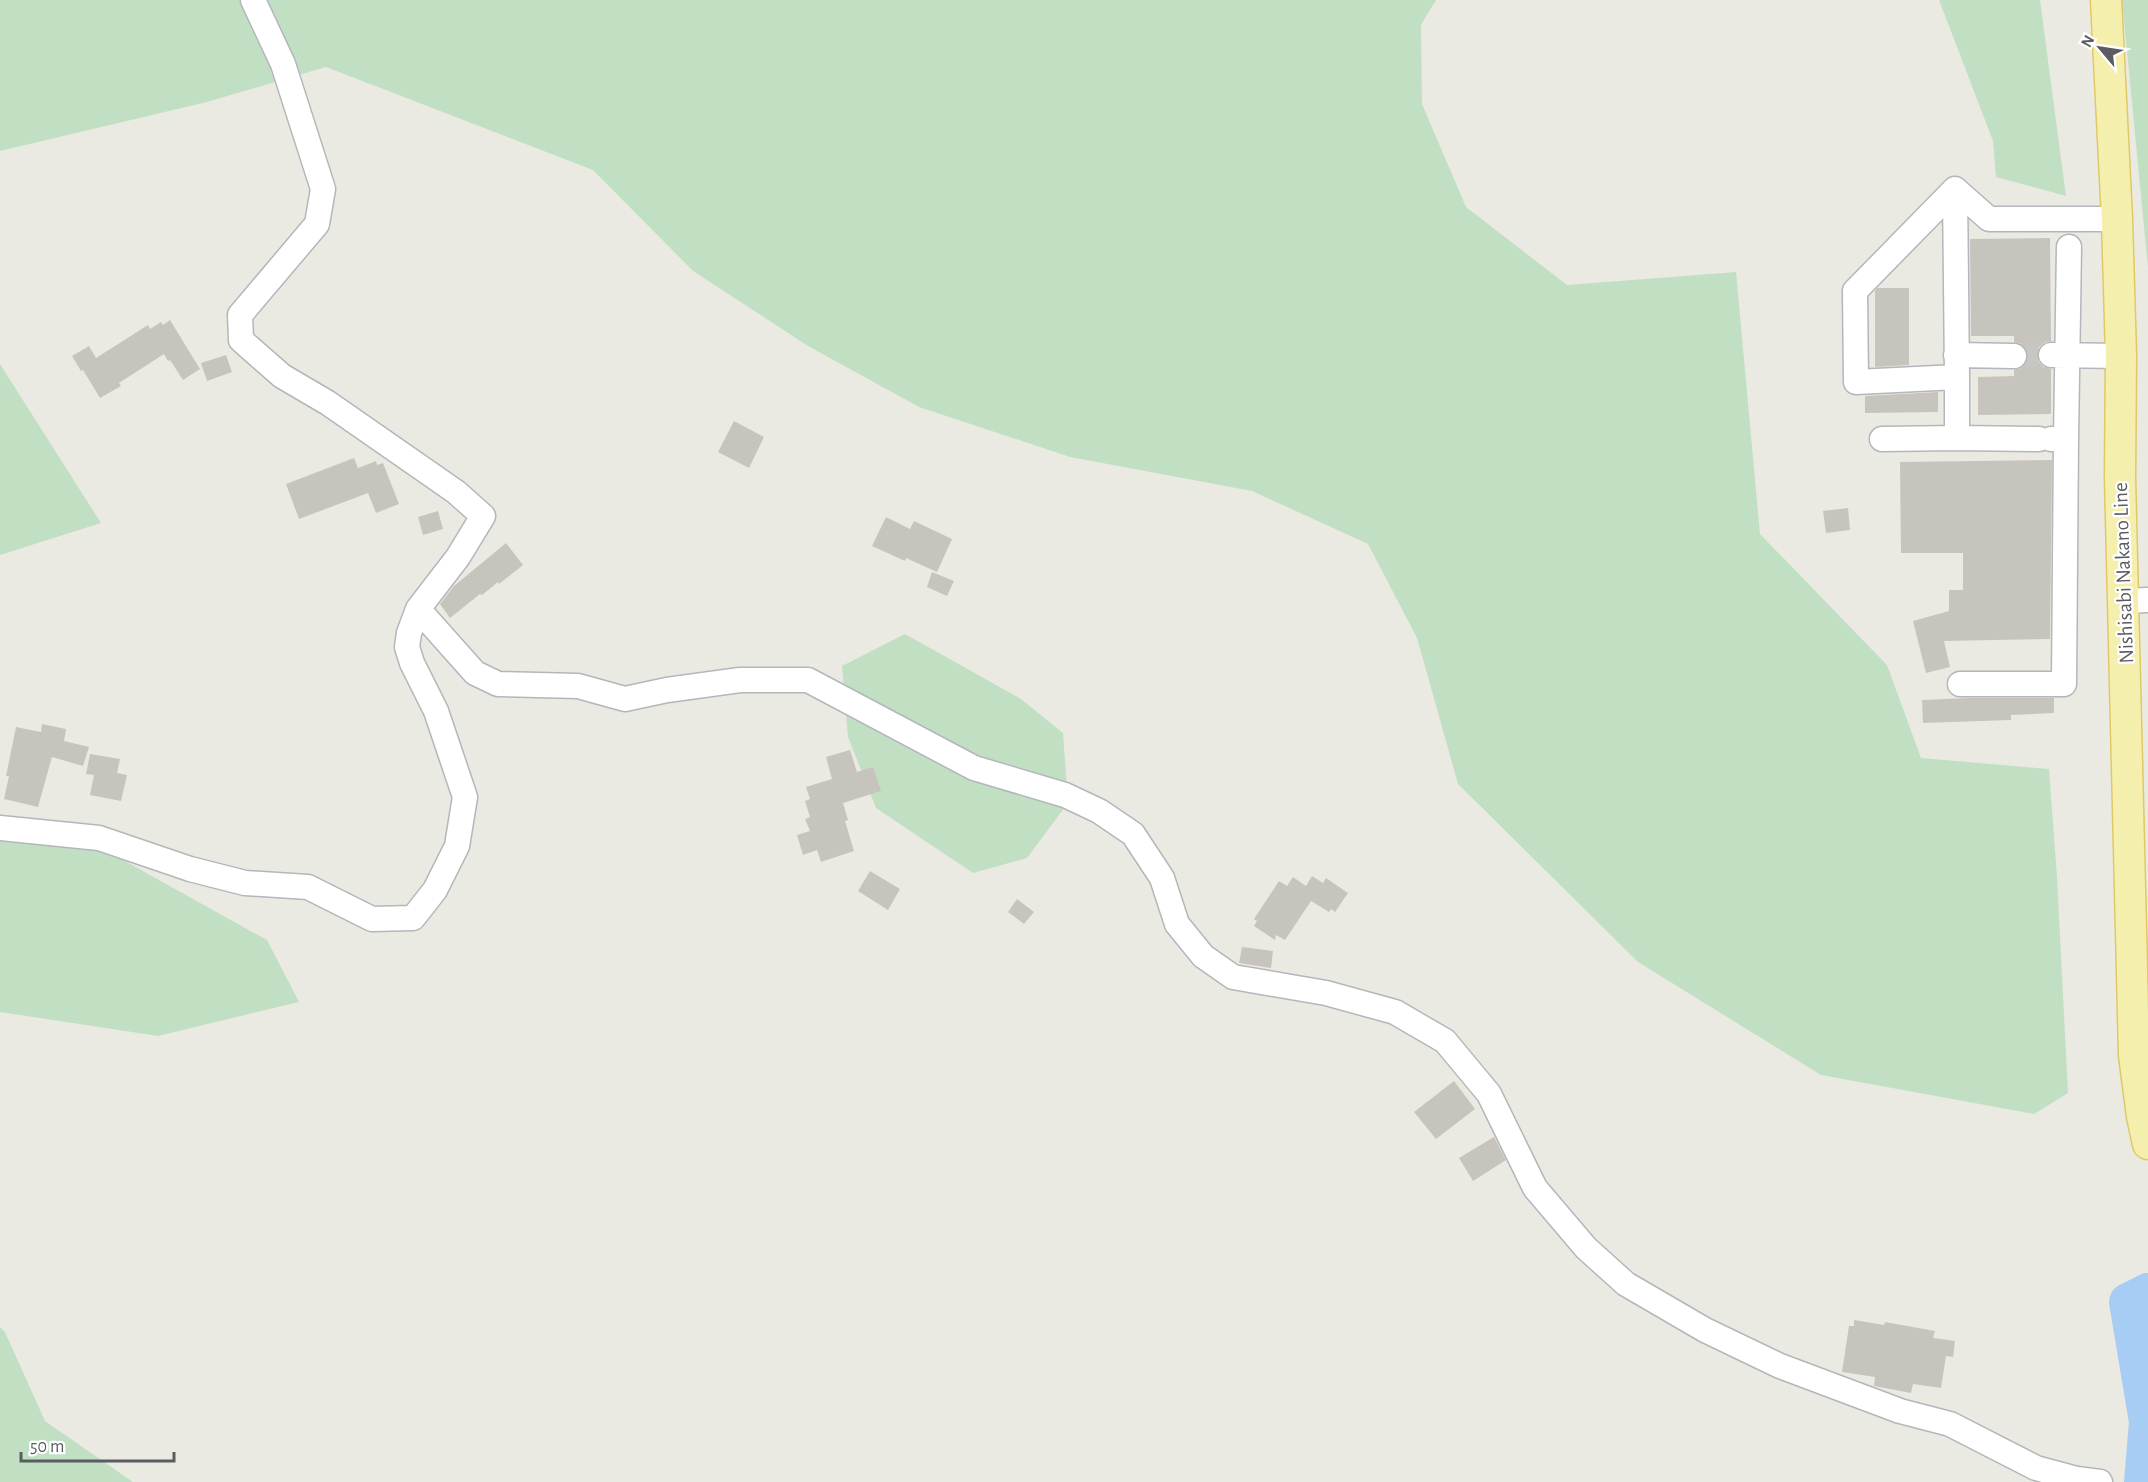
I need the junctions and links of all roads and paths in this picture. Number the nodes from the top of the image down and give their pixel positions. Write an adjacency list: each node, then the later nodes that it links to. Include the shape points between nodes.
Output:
1 (253, 0): 14 (street, via 283,64 323,189 317,224 240,315 241,340 282,376 328,403 456,492 483,516)
2 (2106, 0): 4 (main road, Nishisabi Nakano Line)
3 (1955, 189): 4 (street, via 1989,219); 9 (street); 9 (street, via 1855,291 1856,381)
4 (2117, 219): 8 (main road, Nishisabi Nakano Line)
5 (2069, 247): 6 (street)
6 (2059, 355): 8 (street); 11 (street)
7 (2014, 356): 9 (street)
8 (2121, 356): 13 (main road, Nishisabi Nakano Line, via 2120,477)
9 (1957, 366): 10 (street)
10 (1957, 438): 11 (street); 12 (street)
11 (2052, 439): 15 (street, via 2064,684)
12 (1882, 440)
13 (2136, 601): 17 (main road, Nishisabi Nakano Line, via 2134,1054)
14 (418, 609): 16 (street, via 407,647 436,711 465,797 457,846 435,890 413,918 372,919 308,887 245,883 99,838); 18 (street, via 476,673 498,684 578,686 625,699 740,680 808,680 974,768 1065,795 1099,811 1132,834 1162,878 1177,924 1203,956 1233,977 1326,993 1395,1012 1445,1041 1489,1094 1535,1188 1586,1248 1626,1284 1706,1330 1780,1366 1900,1411 1950,1424 2036,1468)
15 (1960, 684)
16 (0, 828)
17 (2148, 1144)
18 (2100, 1482)

